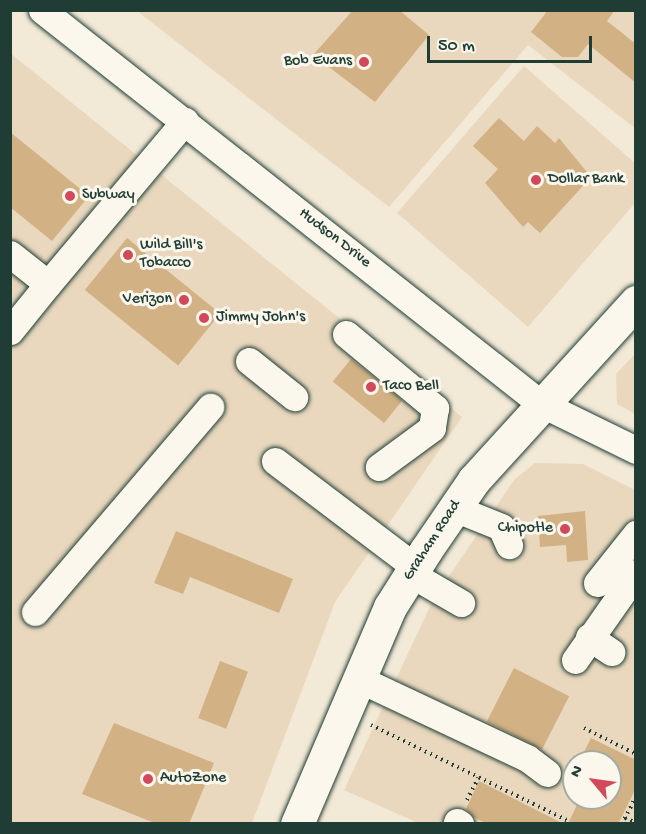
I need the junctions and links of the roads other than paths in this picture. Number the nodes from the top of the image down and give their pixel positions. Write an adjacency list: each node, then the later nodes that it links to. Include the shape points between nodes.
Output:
1 (42, 10): 2 (street, Hudson Drive)
2 (185, 121): 4 (street); 10 (street, Hudson Drive)
3 (12, 259): 4 (street)
4 (48, 284): 6 (street)
5 (636, 302): 10 (main road, Graham Road)
6 (10, 331)
7 (346, 334): 14 (street, via 435,408 432,428)
8 (249, 361): 9 (street)
9 (294, 397)
10 (540, 403): 12 (street, Hudson Drive); 15 (main road, Graham Road)
11 (210, 407): 22 (street)
12 (636, 450)
13 (275, 461): 18 (street)
14 (379, 467)
15 (454, 508): 17 (street, via 501,527); 18 (main road, Graham Road)
16 (636, 534): 20 (street)
17 (508, 545)
18 (413, 570): 21 (street); 24 (main road, Graham Road)
19 (636, 573): 23 (street)
20 (597, 583)
21 (461, 603)
22 (34, 612)
23 (592, 650)
24 (359, 679): 25 (street, via 527,758); 26 (main road, Graham Road)
25 (547, 773)
26 (297, 824)

